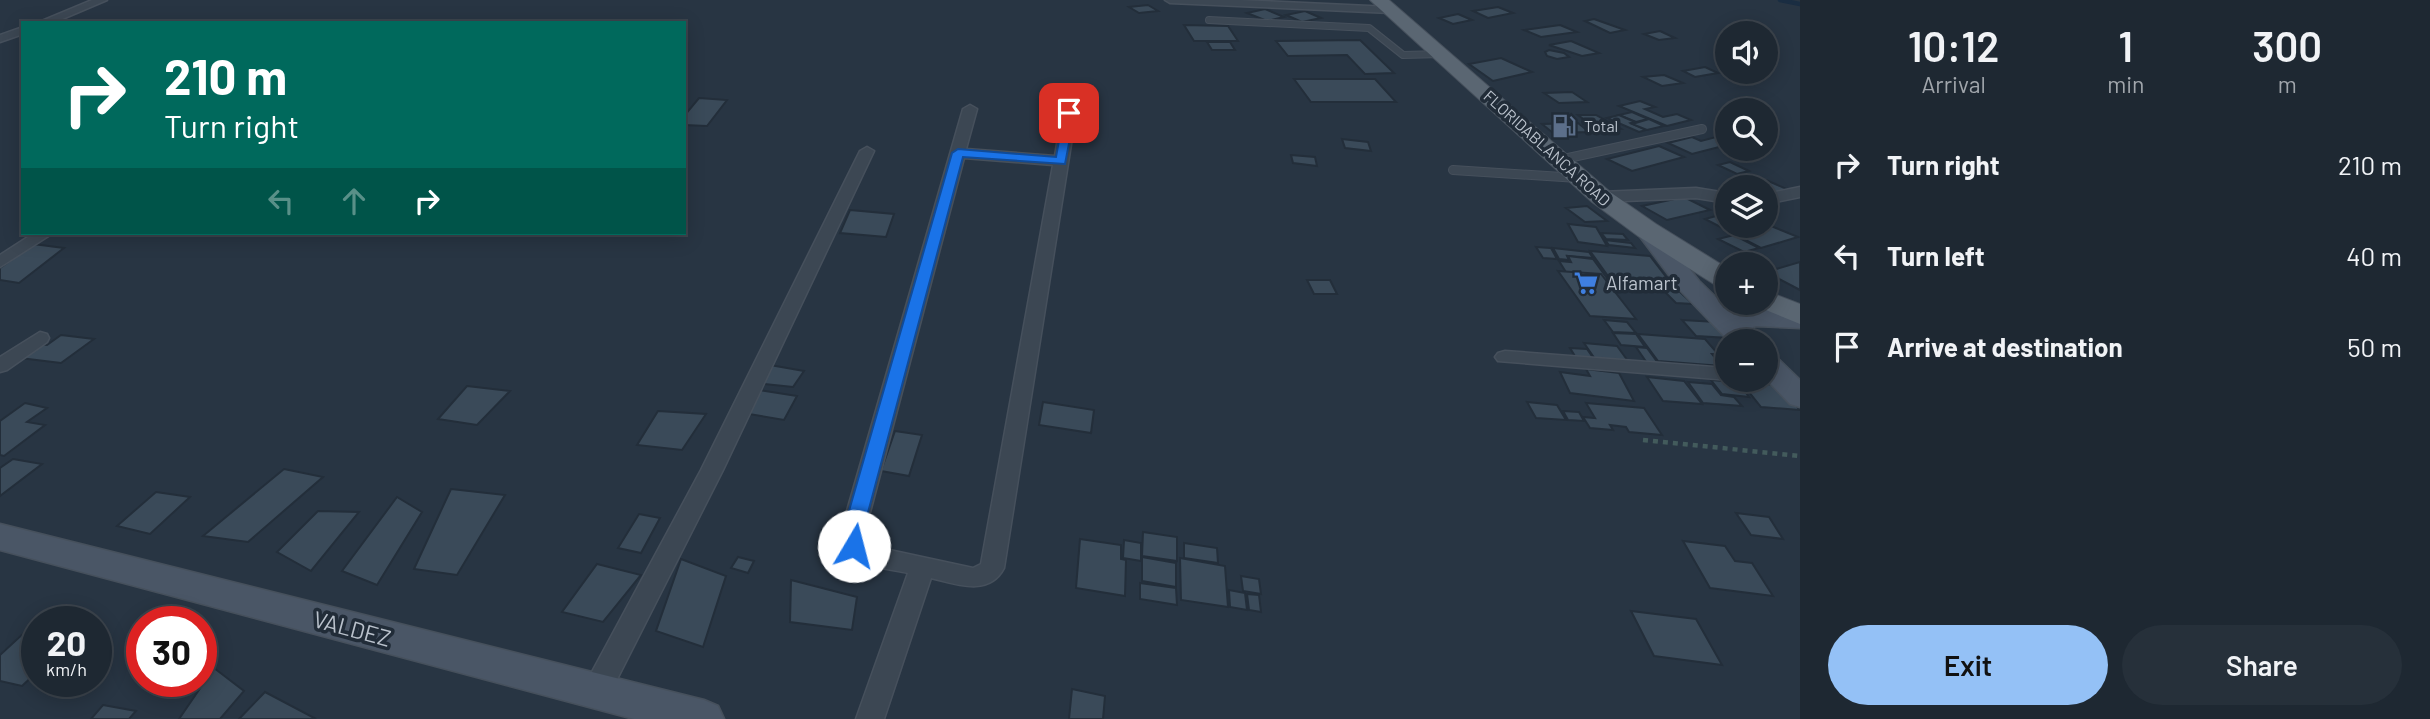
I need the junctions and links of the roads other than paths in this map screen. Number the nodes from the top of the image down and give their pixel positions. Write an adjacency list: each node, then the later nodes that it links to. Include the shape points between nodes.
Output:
1 (102, 0): 5 (street)
2 (1170, 0): 3 (street)
3 (1385, 5): 8 (main road, FLORIDABLANCA ROAD)
4 (1209, 20): 8 (lane, via 1369,28 1403,55)
5 (47, 21)
6 (21, 31): 7 (street)
7 (0, 38)
8 (1442, 54): 14 (main road, FLORIDABLANCA ROAD)
9 (970, 109): 13 (street)
10 (1069, 113): 15 (street)
11 (1702, 129): 14 (lane)
12 (867, 151): 36 (street, via 712,470)
13 (958, 153): 15 (street); 35 (street, via 852,535 854,546 864,554)
14 (1559, 160): 17 (main road, FLORIDABLANCA ROAD)
15 (1061, 161): 35 (street, via 992,568 973,579)
16 (1453, 170): 17 (lane)
17 (1579, 178): 20 (main road, FLORIDABLANCA ROAD)
18 (1800, 192): 21 (street)
19 (1715, 196): 20 (street)
20 (1601, 197): 22 (main road, FLORIDABLANCA ROAD)
21 (1778, 197)
22 (1647, 230): 25 (main road, FLORIDABLANCA ROAD); 28 (street, via 1690,286)
23 (42, 235): 24 (street)
24 (0, 262)
25 (1715, 272)
26 (1778, 306): 27 (main road)
27 (1800, 318): 29 (street, via 1756,318 1740,322)
28 (1732, 329)
29 (1741, 329)
30 (40, 338): 32 (street)
31 (1506, 357): 33 (street)
32 (0, 366)
33 (1715, 373)
34 (0, 537): 36 (street, VALDEZ)
35 (922, 568): 38 (street)
36 (596, 692): 37 (street, VALDEZ)
37 (704, 719)
38 (870, 719)

